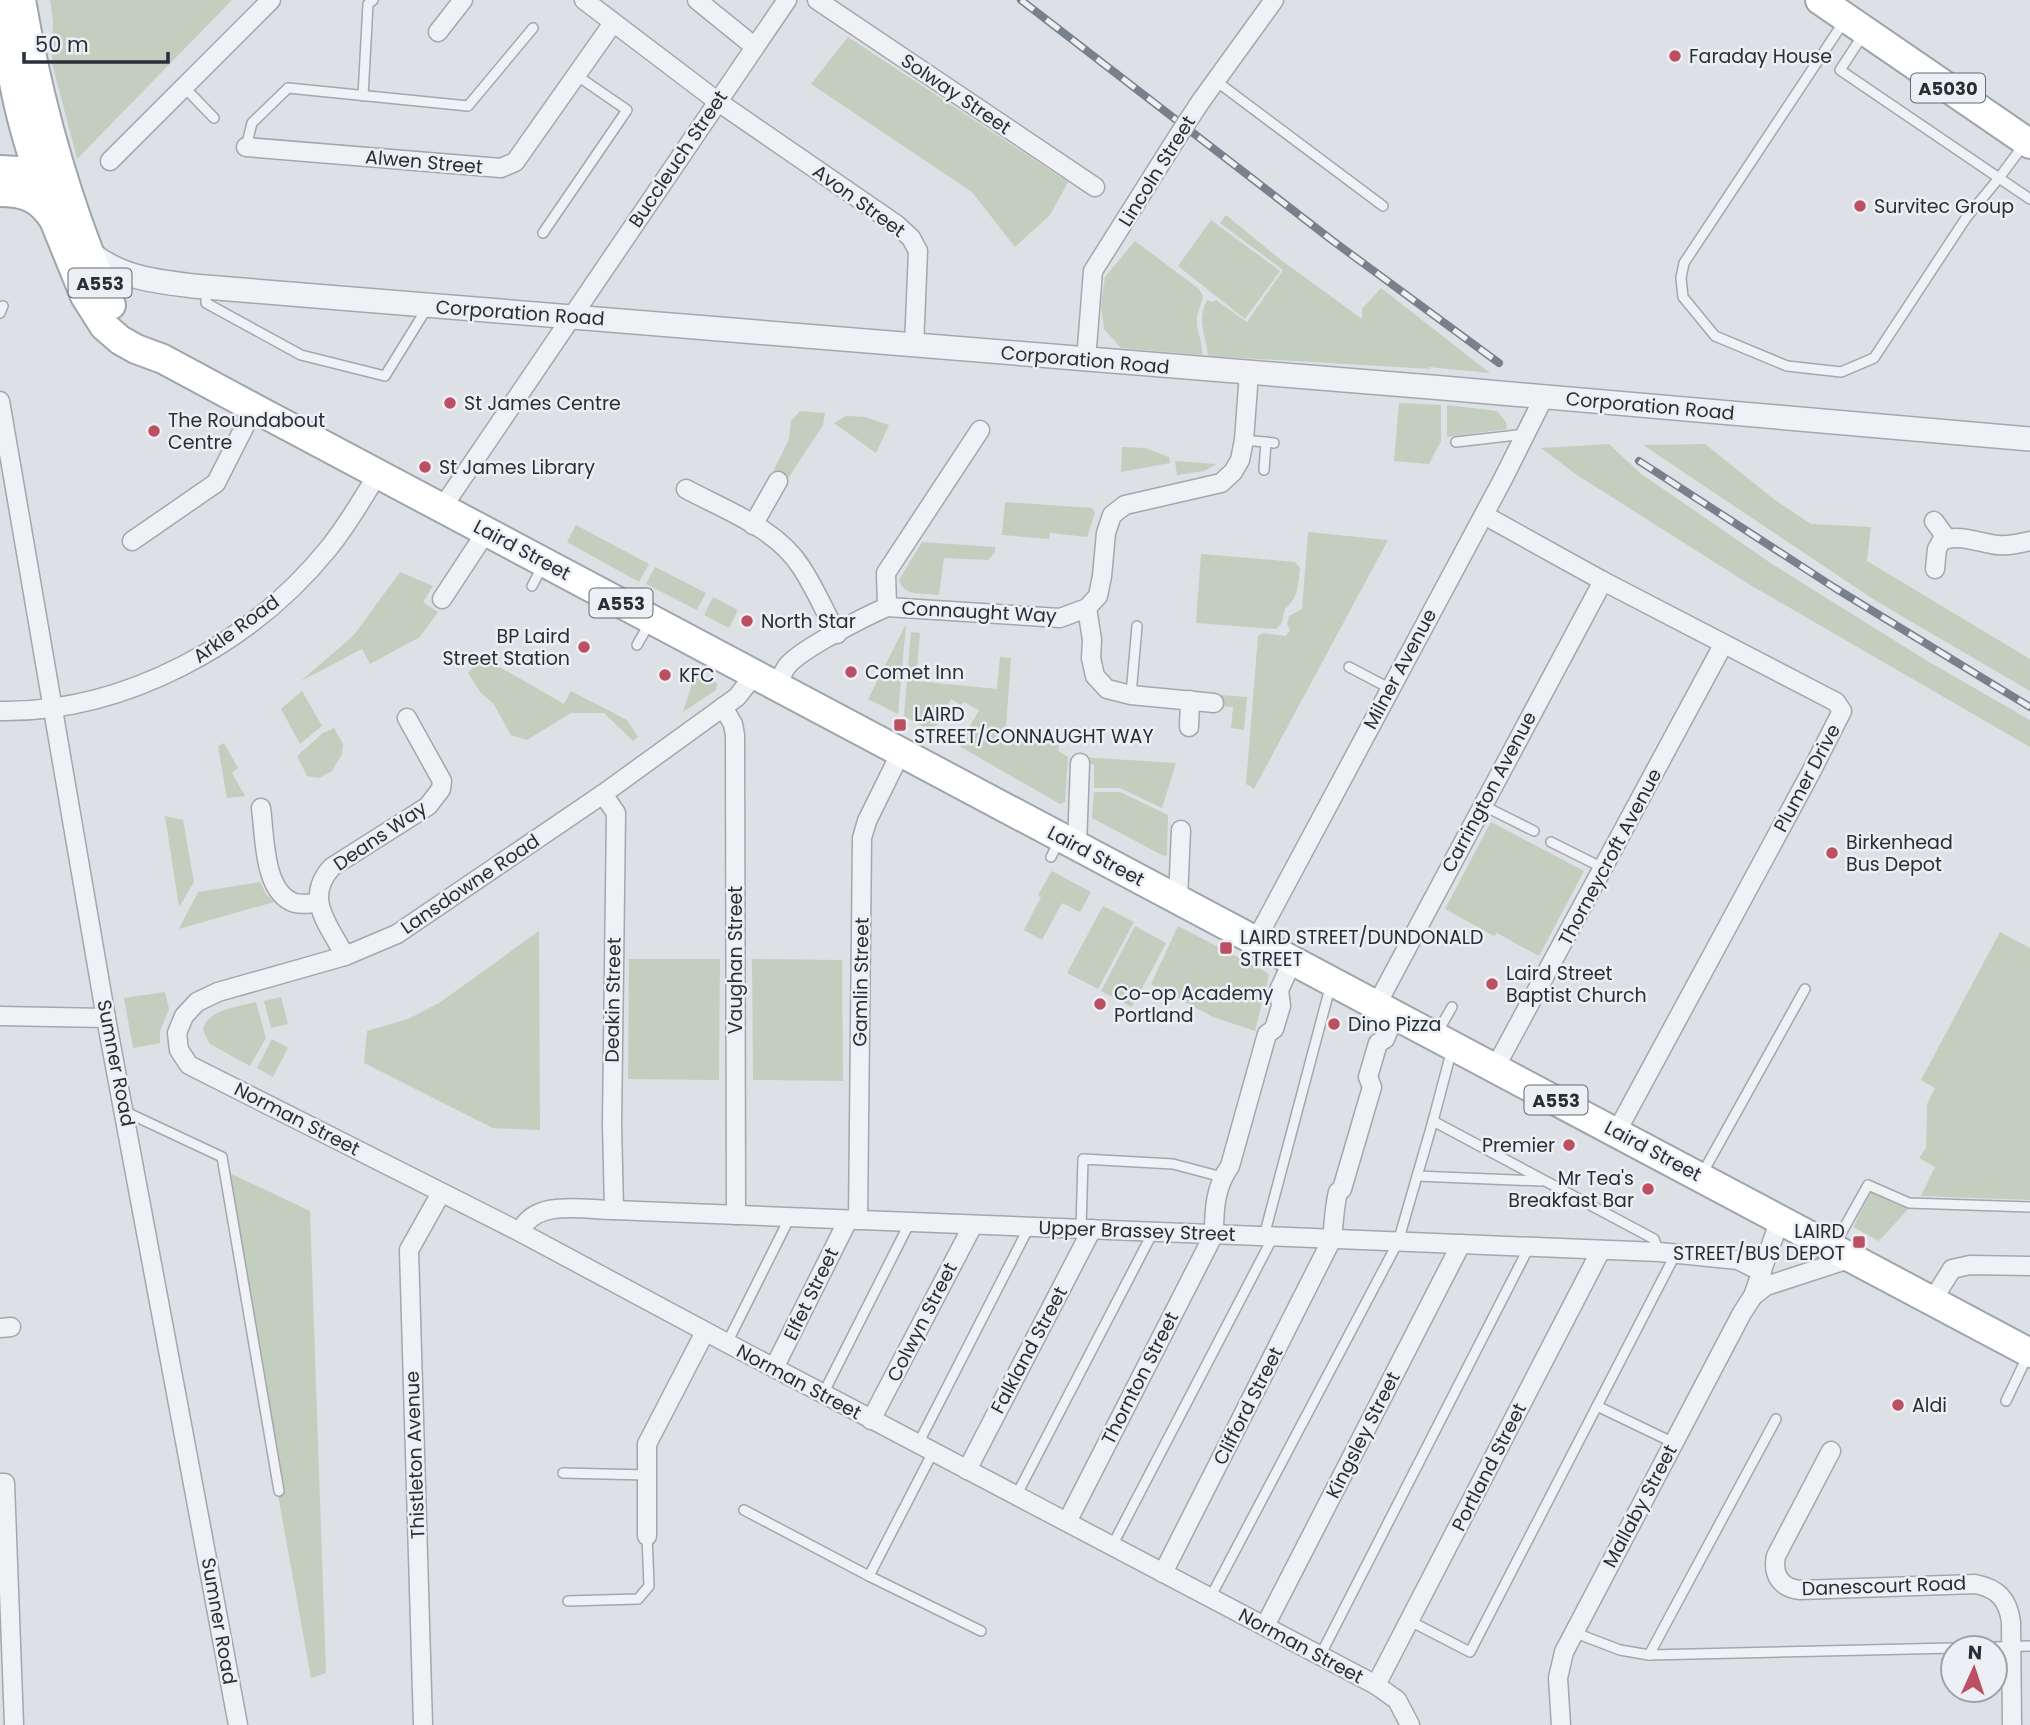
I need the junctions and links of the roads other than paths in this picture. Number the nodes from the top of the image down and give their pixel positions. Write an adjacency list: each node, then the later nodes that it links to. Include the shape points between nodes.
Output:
1 (7, 0): 23 (main road, via 11,63)
2 (21, 0): 23 (main road, via 37,90)
3 (271, 0): 19 (street)
4 (373, 0): 20 (lane, via 368,4)
5 (463, 0): 15 (street)
6 (584, 0): 12 (street, Avon Street)
7 (697, 0): 16 (street)
8 (788, 0): 16 (street, Buccleuch Street)
9 (817, 0): 30 (street, Solway Street)
10 (1274, 0): 18 (street, Lincoln Street)
11 (1820, 0): 13 (main road, A5030)
12 (613, 23): 17 (street, Alwen Street); 21 (street, Avon Street)
13 (1856, 25): 24 (main road, A5030); 28 (lane, via 1840,70); 28 (lane, via 1684,263 1683,297 1715,337 1787,366 1841,372 1874,358 1966,218)
14 (533, 28): 20 (lane, via 468,106)
15 (438, 32)
16 (755, 47): 21 (street, Buccleuch Street)
17 (576, 75): 25 (street, Alwen Street, via 515,162 501,168); 35 (lane, via 627,110)
18 (1216, 81): 33 (lane); 44 (street, Lincoln Street, bridge, via 1093,271)
19 (185, 88): 22 (lane); 26 (street)
20 (363, 96): 25 (lane, via 288,88 252,123)
21 (717, 101): 41 (street, Buccleuch Street); 42 (street, Avon Street, via 911,238 918,251)
22 (214, 118)
23 (38, 136): 27 (main road); 29 (main road); 31 (main road)
24 (2028, 143): 28 (lane)
25 (246, 147)
26 (110, 161)
27 (37, 172): 29 (main road); 31 (main road, via 56,178); 34 (main road)
28 (1999, 178): 32 (lane)
29 (4, 181): 34 (main road, A553, via 39,201)
30 (1095, 187)
31 (66, 188): 36 (main road, A553)
32 (2030, 199)
33 (1383, 206)
34 (54, 220): 43 (main road, A553, via 85,296 104,326 128,345)
35 (543, 233)
36 (89, 252): 37 (street, Corporation Road, via 103,264); 40 (main road, A553)
37 (140, 279): 38 (street, Corporation Road); 40 (street, via 117,291)
38 (207, 287): 39 (street, Corporation Road); 39 (lane, via 206,303 301,355 385,376)
39 (428, 306): 41 (street, Corporation Road)
40 (116, 314): 43 (main road, A553, via 141,344)
41 (570, 318): 42 (street, Corporation Road); 58 (street, Buccleuch Street)
42 (914, 346): 44 (street, Corporation Road)
43 (163, 359): 48 (main road, Laird Street / A553)
44 (1086, 360): 45 (street, Corporation Road)
45 (1249, 373): 46 (street, Corporation Road); 52 (street)
46 (1544, 397): 50 (street, Milner Avenue); 51 (street, Corporation Road)
47 (0, 401): 83 (street, Sumner Road)
48 (254, 408): 55 (main road, Laird Street / A553); 64 (street, via 216,483)
49 (980, 430): 69 (street, via 886,573)
50 (1526, 434): 53 (lane); 59 (street, Milner Avenue)
51 (2030, 439)
52 (1244, 440): 54 (lane, via 1270,442); 70 (street, via 1240,460 1221,484 1125,505 1112,515 1098,596)
53 (1456, 442)
54 (1264, 470)
55 (378, 474): 58 (main road, Laird Street / A553); 83 (street, Arkle Road, via 321,557 243,629 183,667 106,695)
56 (778, 481): 61 (street)
57 (685, 489): 61 (street)
58 (442, 508): 62 (main road, Laird Street / A553)
59 (1484, 515): 67 (street, Plumer Drive); 78 (street, Milner Avenue)
60 (1934, 520): 63 (street)
61 (753, 525): 73 (street, via 779,542 800,565)
62 (486, 532): 68 (street); 71 (main road, Laird Street / A553, via 538,574)
63 (1947, 539): 65 (street, via 1993,545); 66 (street, via 1937,549)
64 (132, 541)
65 (2030, 541)
66 (1935, 569)
67 (1603, 581): 75 (street, Plumer Drive); 90 (street, Carrington Avenue)
68 (442, 600)
69 (887, 607): 70 (street, Connaught Way, via 1060,618); 73 (street, Connaught Way)
70 (1087, 608): 79 (street, via 1095,676 1107,689)
71 (651, 619): 74 (lane); 77 (main road, Laird Street / A553)
72 (1137, 626): 79 (lane)
73 (837, 634): 77 (street, Connaught Way)
74 (637, 645)
75 (1723, 645): 96 (street, Thorneycroft Avenue); 113 (street, Plumer Drive, via 1836,702 1842,711)
76 (1349, 667): 78 (lane)
77 (766, 680): 82 (street, Lansdowne Road); 87 (main road, Laird Street / A553)
78 (1389, 688): 99 (street, Milner Avenue)
79 (1131, 695): 80 (street)
80 (1190, 701): 81 (street); 86 (street)
81 (1214, 703)
82 (723, 707): 89 (street, Lansdowne Road); 121 (street, Vaughan Street, via 735,735)
83 (52, 708): 84 (street, Arkle Road); 107 (street, Sumner Road)
84 (0, 711)
85 (407, 718): 98 (street, Deans Way, via 442,781 441,789 428,806 332,867 323,876)
86 (1189, 727)
87 (901, 752): 95 (main road, Laird Street / A553); 124 (street, Gamlin Street, via 862,838)
88 (1080, 763): 95 (street)
89 (603, 794): 100 (street, Lansdowne Road, via 397,934); 120 (street, Deakin Street, via 616,813)
90 (1482, 805): 93 (lane); 105 (street, Carrington Avenue)
91 (261, 808): 98 (street, via 276,890 295,903)
92 (1181, 830): 97 (street)
93 (1534, 831)
94 (1551, 842): 96 (lane)
95 (1063, 847): 97 (main road, Laird Street / A553)
96 (1604, 869): 110 (street, Thorneycroft Avenue)
97 (1178, 899): 99 (main road, Laird Street / A553)
98 (317, 903): 100 (street)
99 (1256, 940): 101 (main road, Laird Street / A553)
100 (345, 956): 109 (street, Lansdowne Road, via 197,1002 184,1016 177,1034)
101 (1293, 960): 102 (main road, Laird Street / A553); 115 (street, via 1279,990 1281,1006 1274,1029 1267,1034 1230,1166)
102 (1332, 981): 105 (main road, Laird Street / A553); 132 (lane)
103 (1805, 989): 116 (lane)
104 (1452, 1007): 108 (lane)
105 (1386, 1009): 108 (main road, Laird Street / A553); 133 (street, Carrington Avenue, via 1385,1039 1378,1043 1368,1077 1372,1087 1332,1213)
106 (0, 1016): 107 (street)
107 (106, 1018): 111 (street, Sumner Road)
108 (1444, 1041): 110 (main road, Laird Street / A553); 112 (lane)
109 (179, 1050): 118 (street, Norman Street, via 189,1065)
110 (1495, 1068): 113 (main road, Laird Street / A553)
111 (125, 1112): 160 (lane, via 222,1157); 181 (street, Sumner Road)
112 (1433, 1121): 114 (lane); 117 (lane)
113 (1617, 1131): 116 (main road, Laird Street / A553)
114 (1417, 1176): 117 (lane); 134 (lane)
115 (1222, 1177): 128 (lane, via 1173,1164 1083,1159); 131 (street, via 1214,1203)
116 (1700, 1177): 123 (main road, Laird Street / A553)
117 (1545, 1181): 138 (lane, via 1654,1239)
118 (441, 1193): 129 (street, Norman Street); 182 (street, Thistleton Avenue, via 409,1250)
119 (2030, 1208): 139 (lane, via 1909,1203 1868,1185)
120 (614, 1210): 121 (street, Upper Brassey Street); 129 (street, Upper Brassey Street, via 542,1210 528,1218)
121 (736, 1215): 122 (street, Upper Brassey Street)
122 (790, 1217): 124 (street, Upper Brassey Street); 145 (lane)
123 (1780, 1219): 139 (main road, Laird Street / A553); 141 (street, Mallaby Street)
124 (853, 1220): 125 (street, Upper Brassey Street); 147 (street, Elfet Street)
125 (910, 1222): 126 (street, Upper Brassey Street); 148 (lane)
126 (973, 1225): 127 (street, Upper Brassey Street); 151 (street, Colwyn Street)
127 (1029, 1227): 128 (street, Upper Brassey Street); 154 (lane)
128 (1086, 1229): 130 (street, Upper Brassey Street); 156 (street, Falkland Street)
129 (520, 1232): 144 (street, Norman Street)
130 (1153, 1232): 131 (street, Upper Brassey Street); 161 (lane)
131 (1214, 1234): 132 (street, Upper Brassey Street); 163 (street, Thornton Street)
132 (1269, 1236): 133 (street, Upper Brassey Street); 165 (lane)
133 (1332, 1239): 134 (street, Upper Brassey Street); 166 (street, Clifford Street)
134 (1398, 1242): 135 (street, Upper Brassey Street); 168 (lane)
135 (1461, 1244): 136 (street, Upper Brassey Street); 171 (street, Kingsley Street)
136 (1529, 1247): 137 (street, Upper Brassey Street); 178 (lane)
137 (1601, 1250): 138 (street, Upper Brassey Street); 170 (street, Portland Street)
138 (1668, 1253): 141 (street, Upper Brassey Street, via 1738,1260); 150 (lane)
139 (1843, 1253): 142 (street); 143 (main road, Laird Street / A553)
140 (2030, 1266): 143 (street, via 1952,1269)
141 (1762, 1272): 142 (street, Mallaby Street)
142 (1753, 1296): 153 (street, Mallaby Street)
143 (1932, 1301): 146 (main road, Laird Street / A553)
144 (705, 1332): 145 (street, Norman Street); 158 (street, via 651,1434 645,1452)
145 (727, 1343): 147 (street, Norman Street)
146 (2029, 1352): 149 (lane)
147 (774, 1368): 148 (street, Norman Street)
148 (823, 1394): 151 (street, Norman Street)
149 (2006, 1401)
150 (1597, 1406): 153 (lane); 170 (lane, via 1470,1652)
151 (871, 1419): 154 (street, Norman Street)
152 (1776, 1419): 177 (lane)
153 (1674, 1443): 173 (street, Mallaby Street)
154 (926, 1448): 156 (street, Norman Street); 167 (lane)
155 (1831, 1451): 175 (street, Danescourt Road, via 1776,1556 1778,1579 1800,1590 1986,1586 1996,1591 2009,1611)
156 (967, 1470): 161 (street, Norman Street)
157 (563, 1474): 158 (lane)
158 (646, 1475): 164 (street)
159 (0, 1483): 180 (street, via 5,1483)
160 (279, 1491)
161 (1016, 1496): 163 (street, Norman Street)
162 (744, 1510): 167 (lane)
163 (1067, 1522): 165 (street, Norman Street)
164 (647, 1535): 169 (lane, via 649,1586 638,1599)
165 (1112, 1546): 166 (street, Norman Street)
166 (1163, 1573): 168 (street, Norman Street)
167 (869, 1576): 172 (lane)
168 (1210, 1598): 171 (street, Norman Street)
169 (568, 1601)
170 (1410, 1621): 179 (street, Portland Street)
171 (1265, 1626): 178 (street, Norman Street)
172 (981, 1631)
173 (1573, 1632): 177 (lane, via 1620,1650); 184 (street, Mallaby Street, via 1560,1665)
174 (2030, 1646): 175 (lane)
175 (2011, 1647): 185 (street, Danescourt Road)
176 (1939, 1648): 177 (lane)
177 (1649, 1655)
178 (1320, 1656): 179 (street, Norman Street)
179 (1376, 1685): 183 (street, Norman Street, via 1397,1700)
180 (14, 1725)
181 (238, 1725)
182 (423, 1725)
183 (1410, 1725)
184 (1561, 1725)
185 (2012, 1725)

